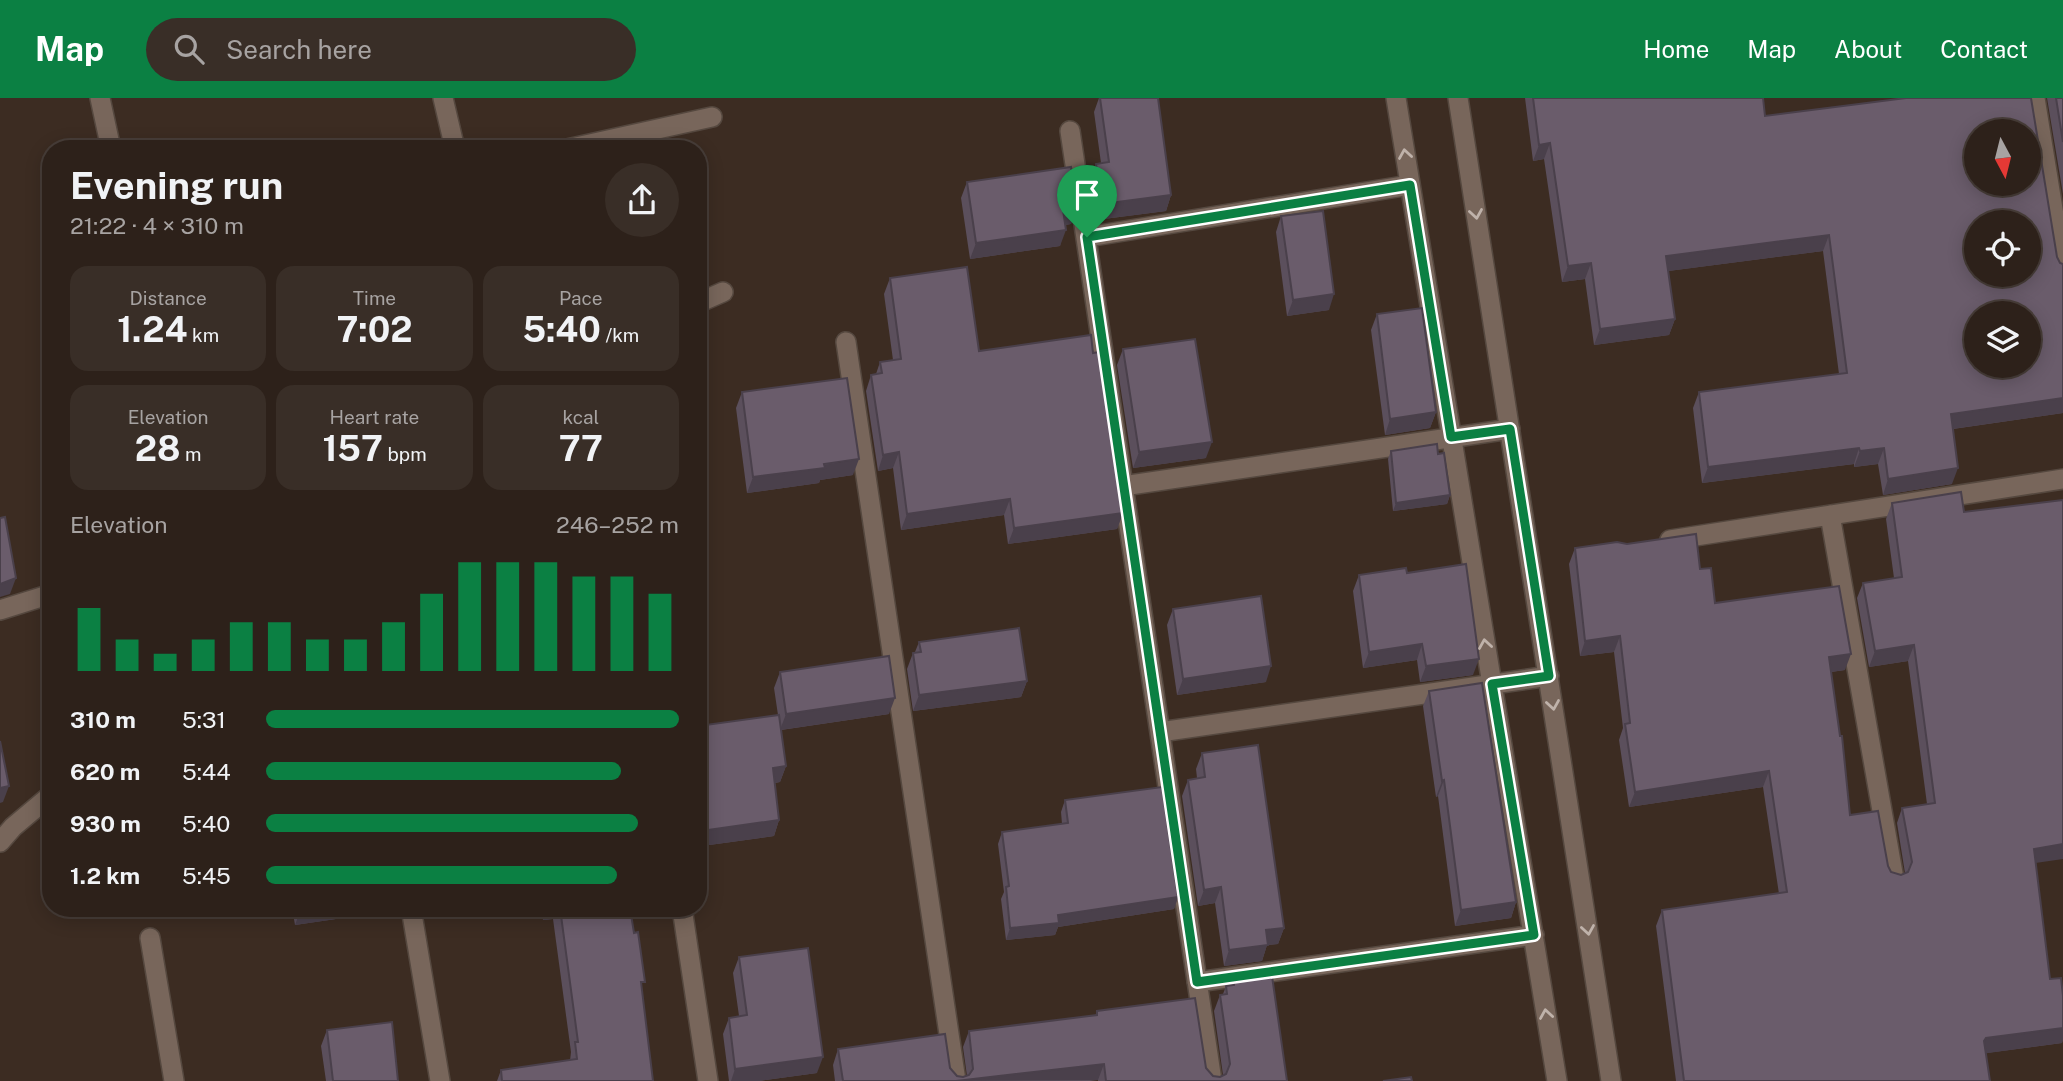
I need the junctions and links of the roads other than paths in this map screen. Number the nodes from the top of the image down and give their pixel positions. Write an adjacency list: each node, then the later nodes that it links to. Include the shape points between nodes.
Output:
1 (100, 98): 8 (street)
2 (443, 98): 9 (street)
3 (1396, 98): 11 (street, one-way to 3)
4 (1458, 98): 17 (street, one-way to 17)
5 (2035, 98): 13 (street)
6 (712, 117): 10 (street)
7 (1070, 131): 12 (street)
8 (109, 140)
9 (453, 140)
10 (608, 140)
11 (1410, 185): 12 (street); 18 (street)
12 (1087, 237): 20 (street)
13 (2063, 271)
14 (723, 292): 15 (street)
15 (707, 299)
16 (846, 342): 39 (street)
17 (1510, 429): 18 (street); 25 (street)
18 (1451, 437): 20 (street); 26 (street, one-way to 18)
19 (2063, 479): 21 (street)
20 (1123, 486): 27 (street)
21 (1830, 515): 22 (street); 30 (street)
22 (1646, 544)
23 (42, 597): 24 (street)
24 (0, 610)
25 (1549, 676): 26 (street); 42 (street, one-way to 42)
26 (1492, 684): 27 (street); 33 (street)
27 (1160, 732): 35 (street)
28 (42, 802): 29 (street)
29 (4, 833)
30 (1894, 879)
31 (413, 917): 37 (street)
32 (683, 917): 38 (street)
33 (1534, 935): 35 (street); 41 (street, one-way to 33)
34 (150, 939): 36 (street)
35 (1197, 982): 40 (street)
36 (174, 1081)
37 (440, 1081)
38 (708, 1081)
39 (956, 1081)
40 (1212, 1081)
41 (1557, 1081)
42 (1611, 1081)

